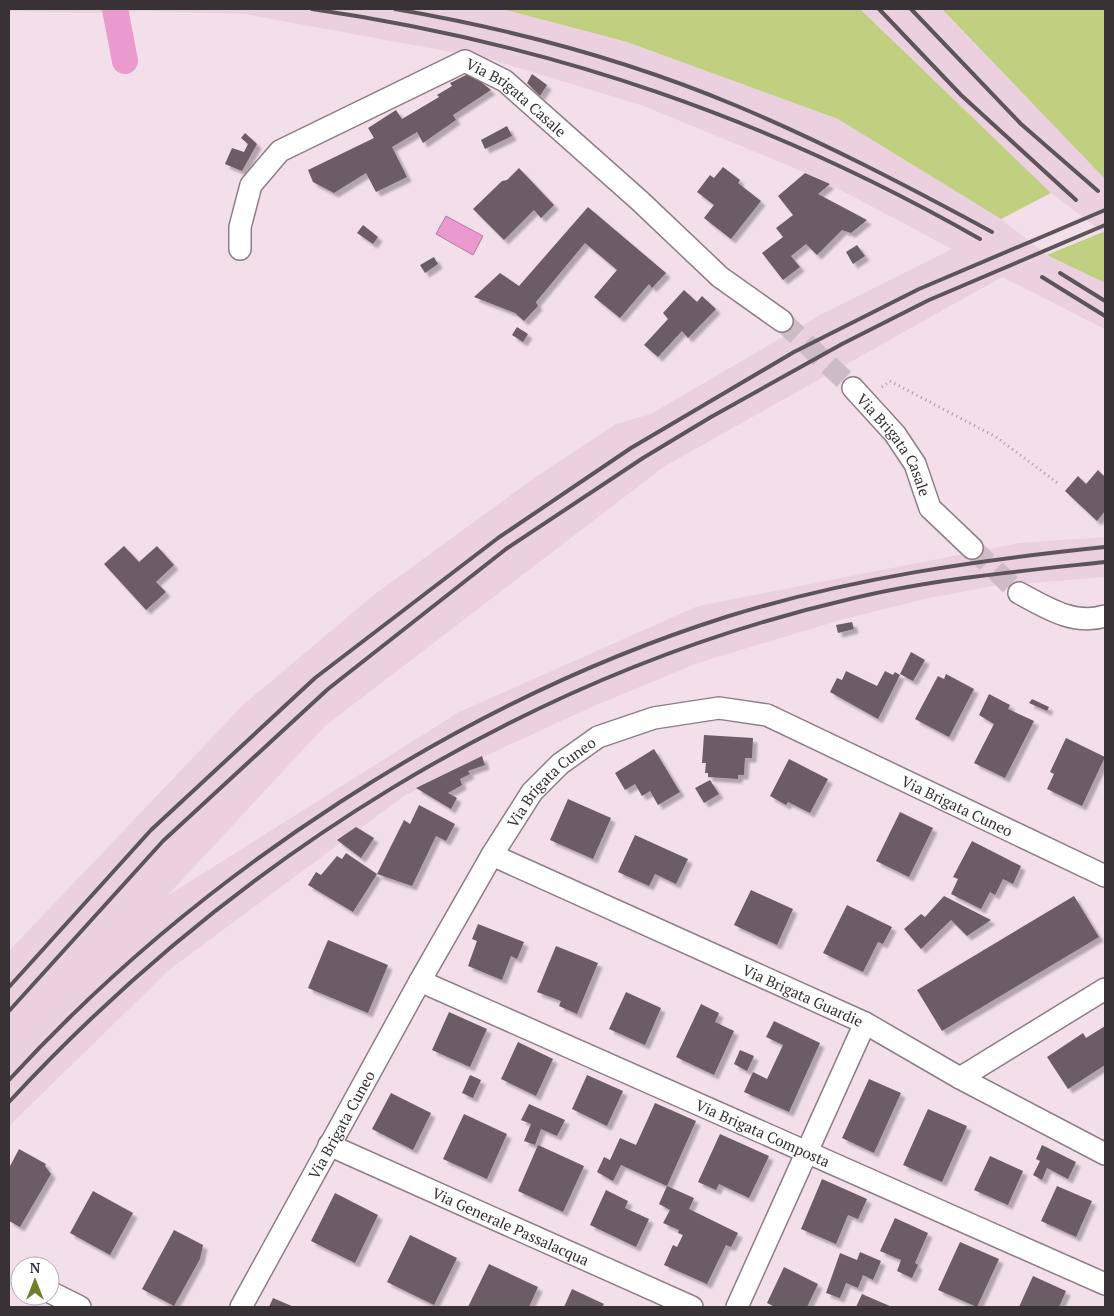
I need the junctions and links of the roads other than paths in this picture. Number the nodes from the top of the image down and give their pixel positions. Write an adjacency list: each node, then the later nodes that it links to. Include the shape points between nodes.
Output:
1 (240, 249): 2 (street, Via Brigata Casale, via 240,227 251,185 280,151 465,61 505,81 720,277)
2 (782, 321)
3 (860, 394): 4 (street, Via Brigata Casale, via 895,434 915,464 930,508)
4 (972, 548)
5 (1019, 592): 6 (street, via 1070,618)
6 (1105, 616)
7 (492, 855): 8 (street, Via Brigata Cuneo, via 532,792 560,764 598,737 654,718 719,708 767,715); 9 (street, Via Brigata Cuneo); 11 (street, Via Brigata Guardie)
8 (1105, 876)
9 (420, 981): 13 (street, Via Brigata Cuneo); 14 (street, Via Brigata Composta)
10 (1105, 989): 12 (street)
11 (865, 1024): 12 (street, Via Brigata Guardie); 14 (street)
12 (960, 1078): 15 (street, Via Brigata Guardie)
13 (329, 1145): 19 (street, Via Brigata Cuneo); 20 (street, Via Generale Passalacqua)
14 (808, 1152): 16 (street, Via Brigata Composta); 21 (street)
15 (1105, 1154)
16 (1105, 1284)
17 (60, 1297): 18 (street)
18 (80, 1307)
19 (241, 1307)
20 (692, 1307)
21 (737, 1307)

